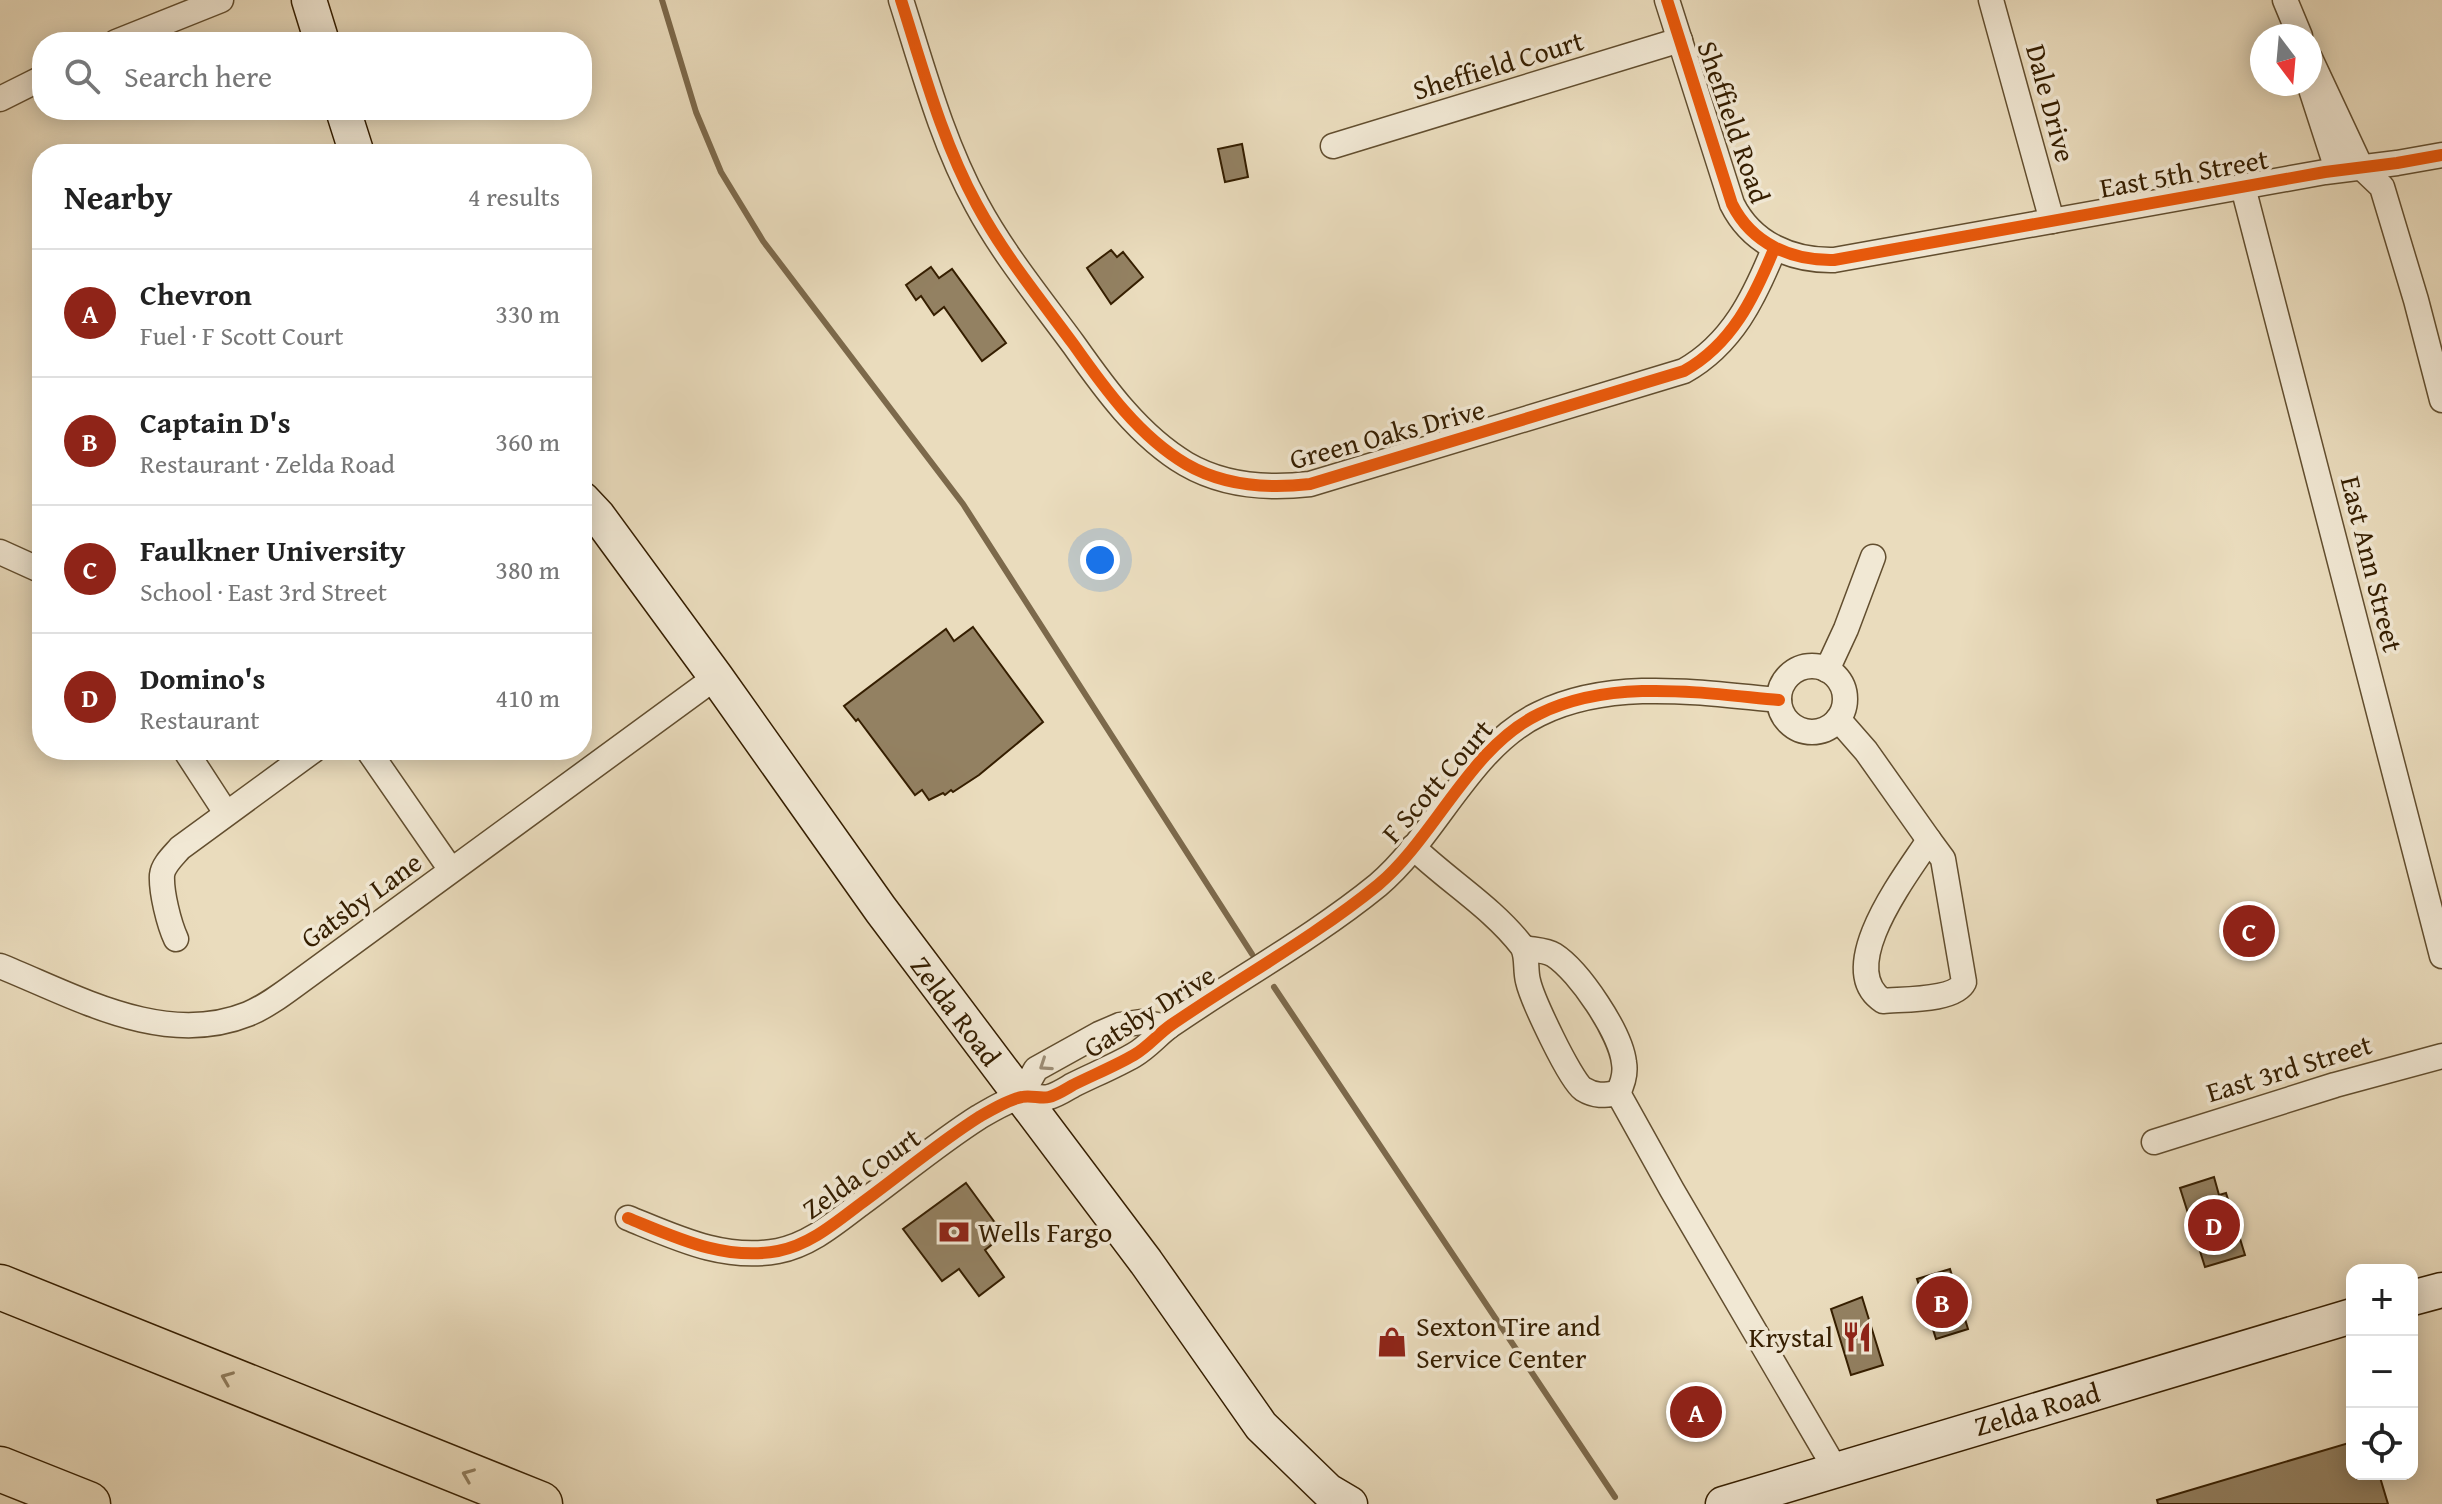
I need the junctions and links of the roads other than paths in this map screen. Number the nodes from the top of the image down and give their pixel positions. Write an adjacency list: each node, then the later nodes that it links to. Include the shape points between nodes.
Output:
1 (221, 0): 8 (street)
2 (309, 0): 9 (main road)
3 (901, 0): 22 (street, Green Oaks Drive, via 949,143 1000,243 1134,421 1188,465 1228,480 1273,487 1310,484 1684,371 1730,335)
4 (1667, 0): 10 (street, Sheffield Road)
5 (1991, 0): 21 (street, Dale Drive)
6 (2285, 0): 7 (street)
7 (2295, 24)
8 (141, 32)
9 (319, 32)
10 (1680, 40): 17 (street, Sheffield Court); 22 (street, Sheffield Road, via 1732,204 1745,225)
11 (32, 83): 14 (street)
12 (2322, 84): 19 (street)
13 (2313, 96): 19 (street, via 2334,160)
14 (0, 99)
15 (346, 120): 16 (main road)
16 (354, 144)
17 (1333, 146)
18 (2442, 155): 19 (street, East 5th Street)
19 (2361, 167): 20 (street, East 5th Street); 23 (street, via 2382,187)
20 (2243, 187): 21 (street, East 5th Street); 41 (street, East Ann Street)
21 (2052, 221): 22 (street, East 5th Street, via 1834,260 1800,258)
22 (1774, 249)
23 (2442, 400)
24 (592, 510): 29 (main road, Zelda Road)
25 (0, 552): 27 (street)
26 (1873, 557): 28 (street)
27 (32, 559)
28 (1827, 670): 30 (street, via 1810,666 1790,674); 31 (street, via 1843,689)
29 (716, 677): 38 (street, Gatsby Lane); 47 (main road, Zelda Road)
30 (1779, 700): 31 (street, via 1783,715 1799,730 1821,731); 37 (street, F Scott Court, via 1627,693 1553,708 1497,743)
31 (1838, 719): 36 (street)
32 (192, 760): 35 (street)
33 (300, 760): 35 (street)
34 (375, 760): 38 (street)
35 (226, 813): 39 (street, via 180,848 162,874)
36 (1929, 840): 36 (street, via 1870,940 1866,979 1883,1001 1950,994 1964,982 1943,859)
37 (1413, 847): 40 (street, F Scott Court); 43 (street, F Scott Court, via 1380,883)
38 (451, 870): 42 (street, Gatsby Lane, via 267,1004 237,1018 156,1024)
39 (176, 939)
40 (1524, 948): 46 (street, via 1528,983 1571,1075 1599,1096); 46 (street, F Scott Court, via 1552,954 1581,980 1608,1021 1624,1061)
41 (2442, 956)
42 (0, 966)
43 (1256, 971): 44 (street, Gatsby Drive)
44 (1168, 1027): 47 (street, Gatsby Drive, via 1137,1053 1048,1097); 47 (street, Gatsby Drive, one-way to 47, via 1141,1022 1099,1034 1036,1069)
45 (2442, 1056): 48 (street, East 3rd Street)
46 (1618, 1093): 55 (street)
47 (1020, 1097): 49 (street, Zelda Court, via 980,1117 817,1236 791,1248 717,1251); 58 (main road, Zelda Road, via 1146,1262 1261,1426 1328,1491)
48 (2154, 1142)
49 (628, 1218)
50 (0, 1287): 57 (highway, one-way to 50)
51 (2442, 1290): 52 (main road)
52 (2418, 1296)
53 (2346, 1318): 55 (main road, Zelda Road)
54 (0, 1469): 56 (highway)
55 (1836, 1470): 59 (main road, Zelda Road)
56 (88, 1504)
57 (540, 1504)
58 (1350, 1504)
59 (1723, 1504)

